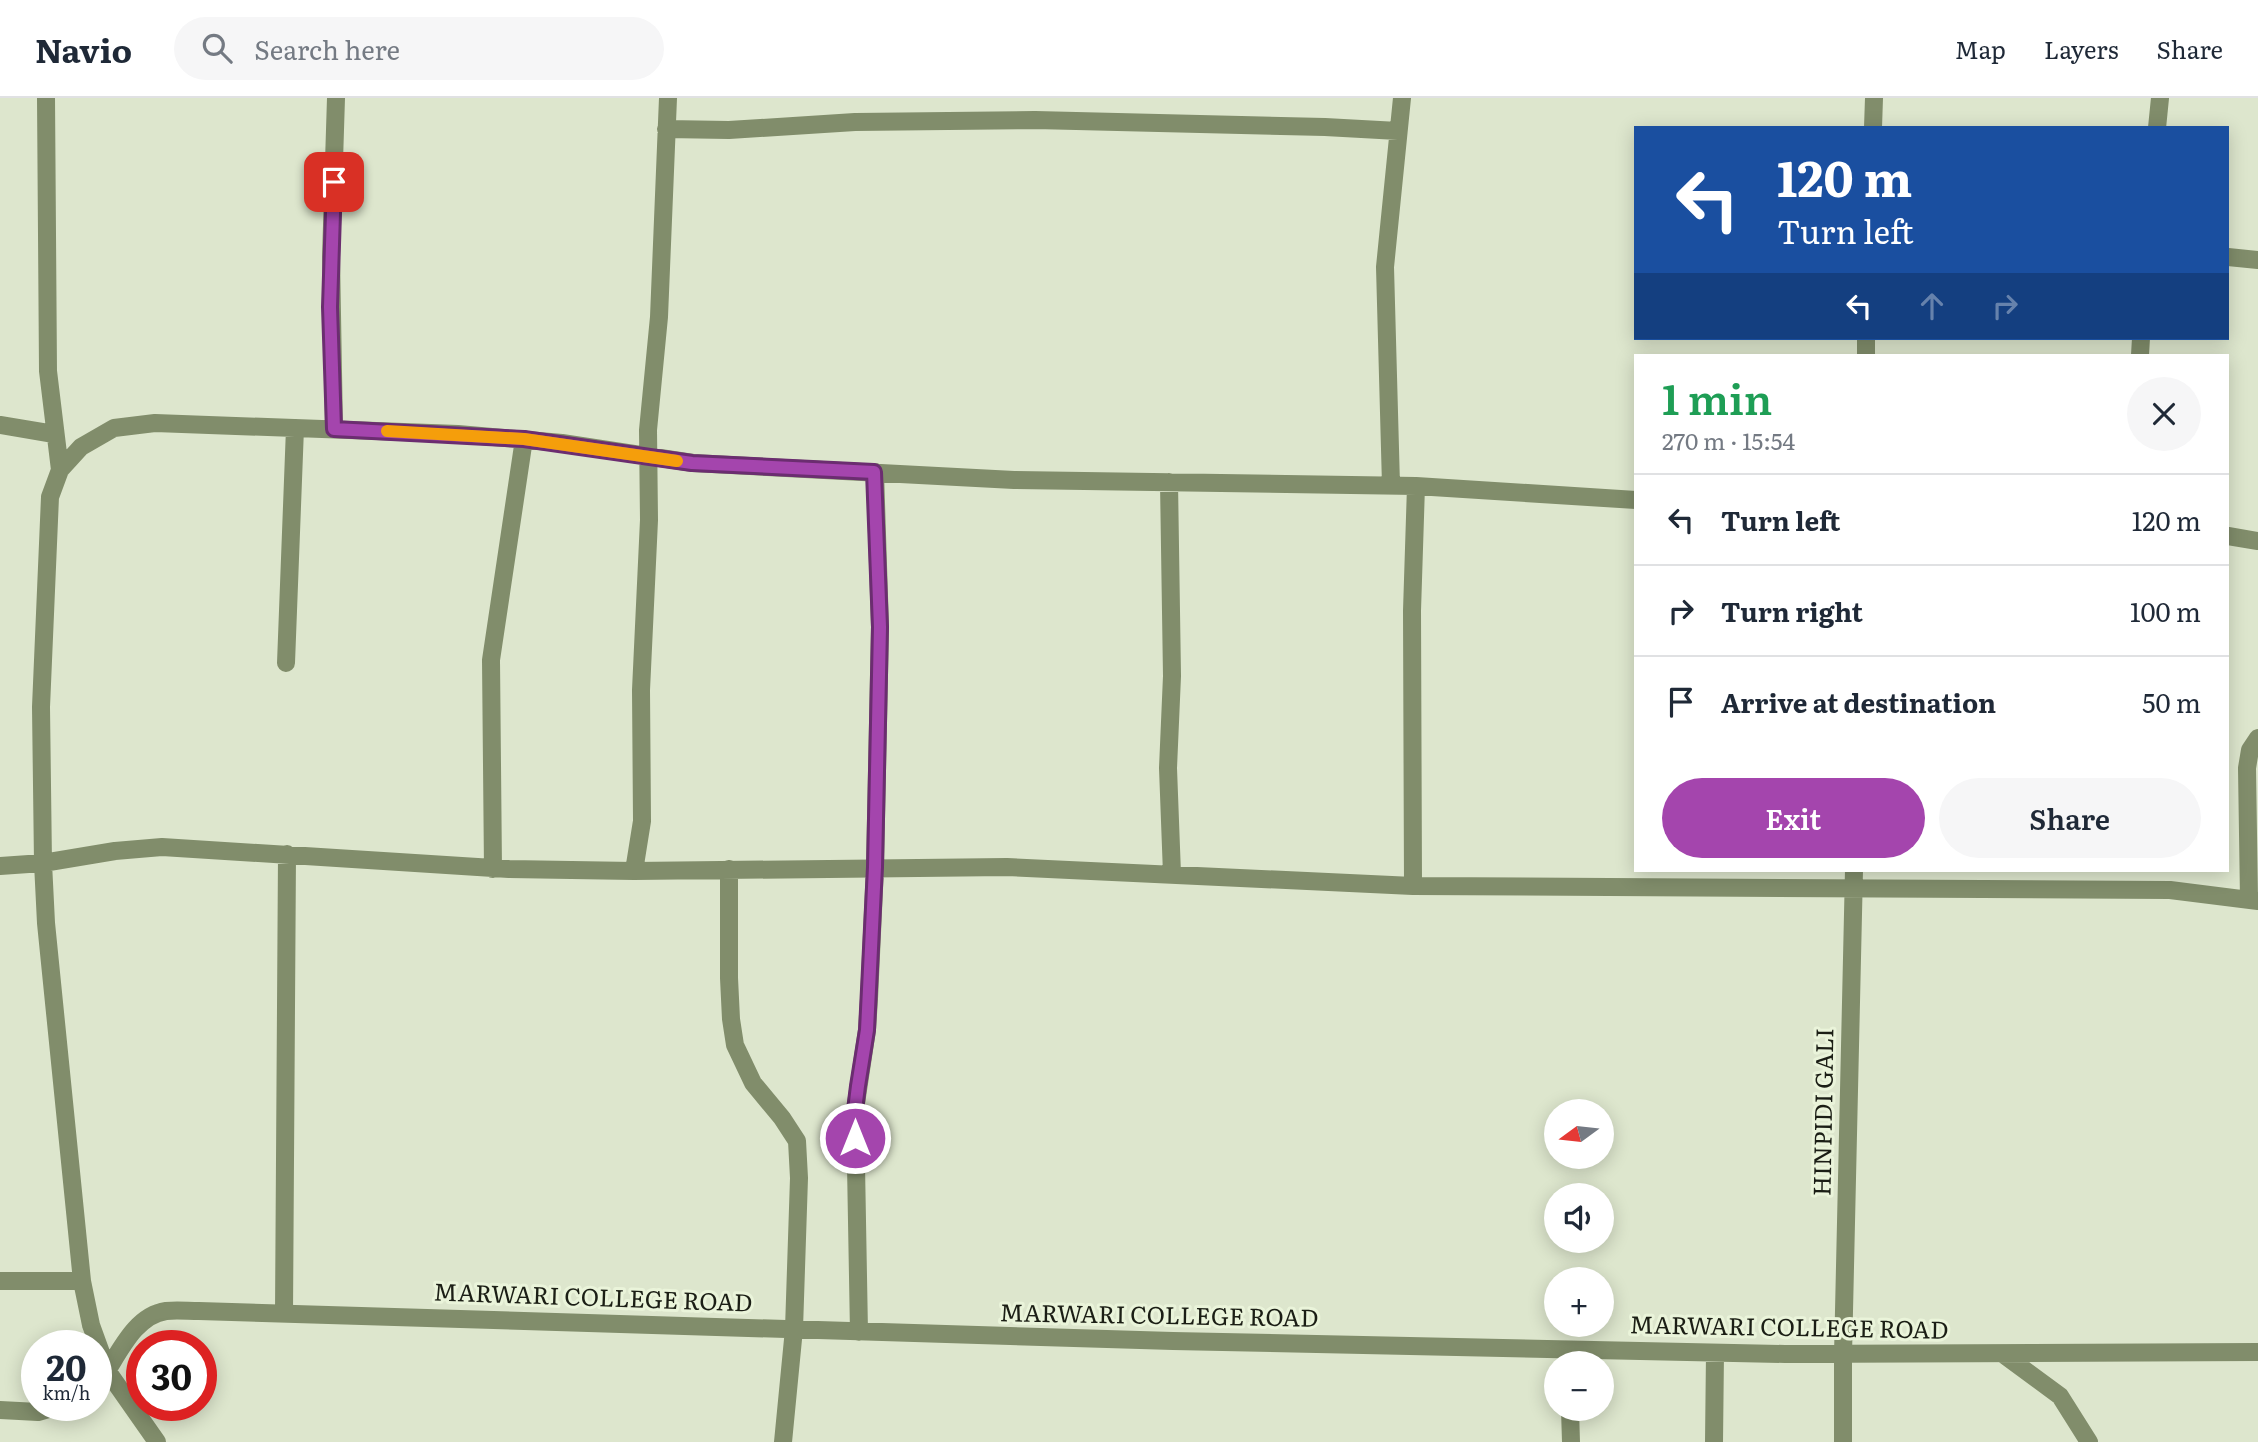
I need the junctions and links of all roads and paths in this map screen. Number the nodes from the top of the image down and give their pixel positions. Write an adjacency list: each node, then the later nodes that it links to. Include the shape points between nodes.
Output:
1 (46, 98): 16 (street, via 48,371)
2 (336, 98): 15 (street, via 330,282)
3 (668, 98): 9 (street)
4 (1402, 98): 10 (street)
5 (1874, 98): 7 (street)
6 (2160, 98): 8 (street)
7 (1873, 126)
8 (2157, 126)
9 (666, 128): 10 (street, via 1035,120); 18 (street, via 659,317)
10 (1398, 131): 22 (street, via 1385,267)
11 (2229, 257): 12 (street)
12 (2258, 260)
13 (0, 425): 16 (street)
14 (295, 428): 15 (street); 19 (street, via 155,423 114,429 81,447); 27 (street)
15 (334, 429): 17 (street)
16 (54, 434): 19 (street)
17 (524, 439): 18 (street); 33 (street, via 491,660)
18 (647, 456): 20 (street, via 692,463); 35 (street, via 642,821)
19 (60, 470): 30 (street, via 50,497 41,707)
20 (874, 472): 21 (street); 32 (street, via 880,627)
21 (1169, 482): 22 (street); 37 (street)
22 (1391, 485): 23 (street)
23 (1416, 486): 24 (street); 38 (street)
24 (1634, 500)
25 (2229, 536): 26 (street)
26 (2258, 541)
27 (286, 663)
28 (2258, 738): 40 (street, via 2247,768)
29 (287, 854): 30 (street, via 162,847); 33 (street); 43 (street)
30 (43, 863): 31 (street); 42 (street)
31 (0, 866)
32 (875, 867): 34 (street); 37 (street); 46 (street, via 867,1030 855,1110)
33 (492, 869): 35 (street)
34 (729, 869): 35 (street); 44 (street, via 729,978 735,1045 753,1083 797,1141)
35 (634, 871)
36 (1854, 872): 39 (street, HINPIDI GALI)
37 (1172, 874): 38 (street)
38 (1413, 886): 39 (street)
39 (1853, 889): 40 (street, via 2170,890); 52 (street, HINPIDI GALI)
40 (2253, 900)
41 (0, 1281): 42 (street)
42 (82, 1281): 45 (street)
43 (284, 1313): 44 (street, MARWARI COLLEGE ROAD); 53 (street, MARWARI COLLEGE ROAD, via 164,1311 145,1319)
44 (794, 1329): 46 (street, MARWARI COLLEGE ROAD); 59 (street)
45 (93, 1330)
46 (859, 1332): 50 (street, MARWARI COLLEGE ROAD)
47 (2258, 1352): 49 (street, MARWARI COLLEGE ROAD)
48 (1716, 1353): 51 (street, MARWARI COLLEGE ROAD); 52 (street, MARWARI COLLEGE ROAD); 61 (street)
49 (2003, 1354): 52 (street, MARWARI COLLEGE ROAD); 63 (street, via 2060,1396)
50 (1544, 1355)
51 (1614, 1355)
52 (1843, 1355): 62 (street, HINPIDI GALI)
53 (112, 1365)
54 (112, 1378): 58 (street)
55 (0, 1410): 56 (street)
56 (21, 1411)
57 (1570, 1421): 60 (street)
58 (157, 1442)
59 (783, 1442)
60 (1571, 1442)
61 (1714, 1442)
62 (1843, 1442)
63 (2089, 1442)

